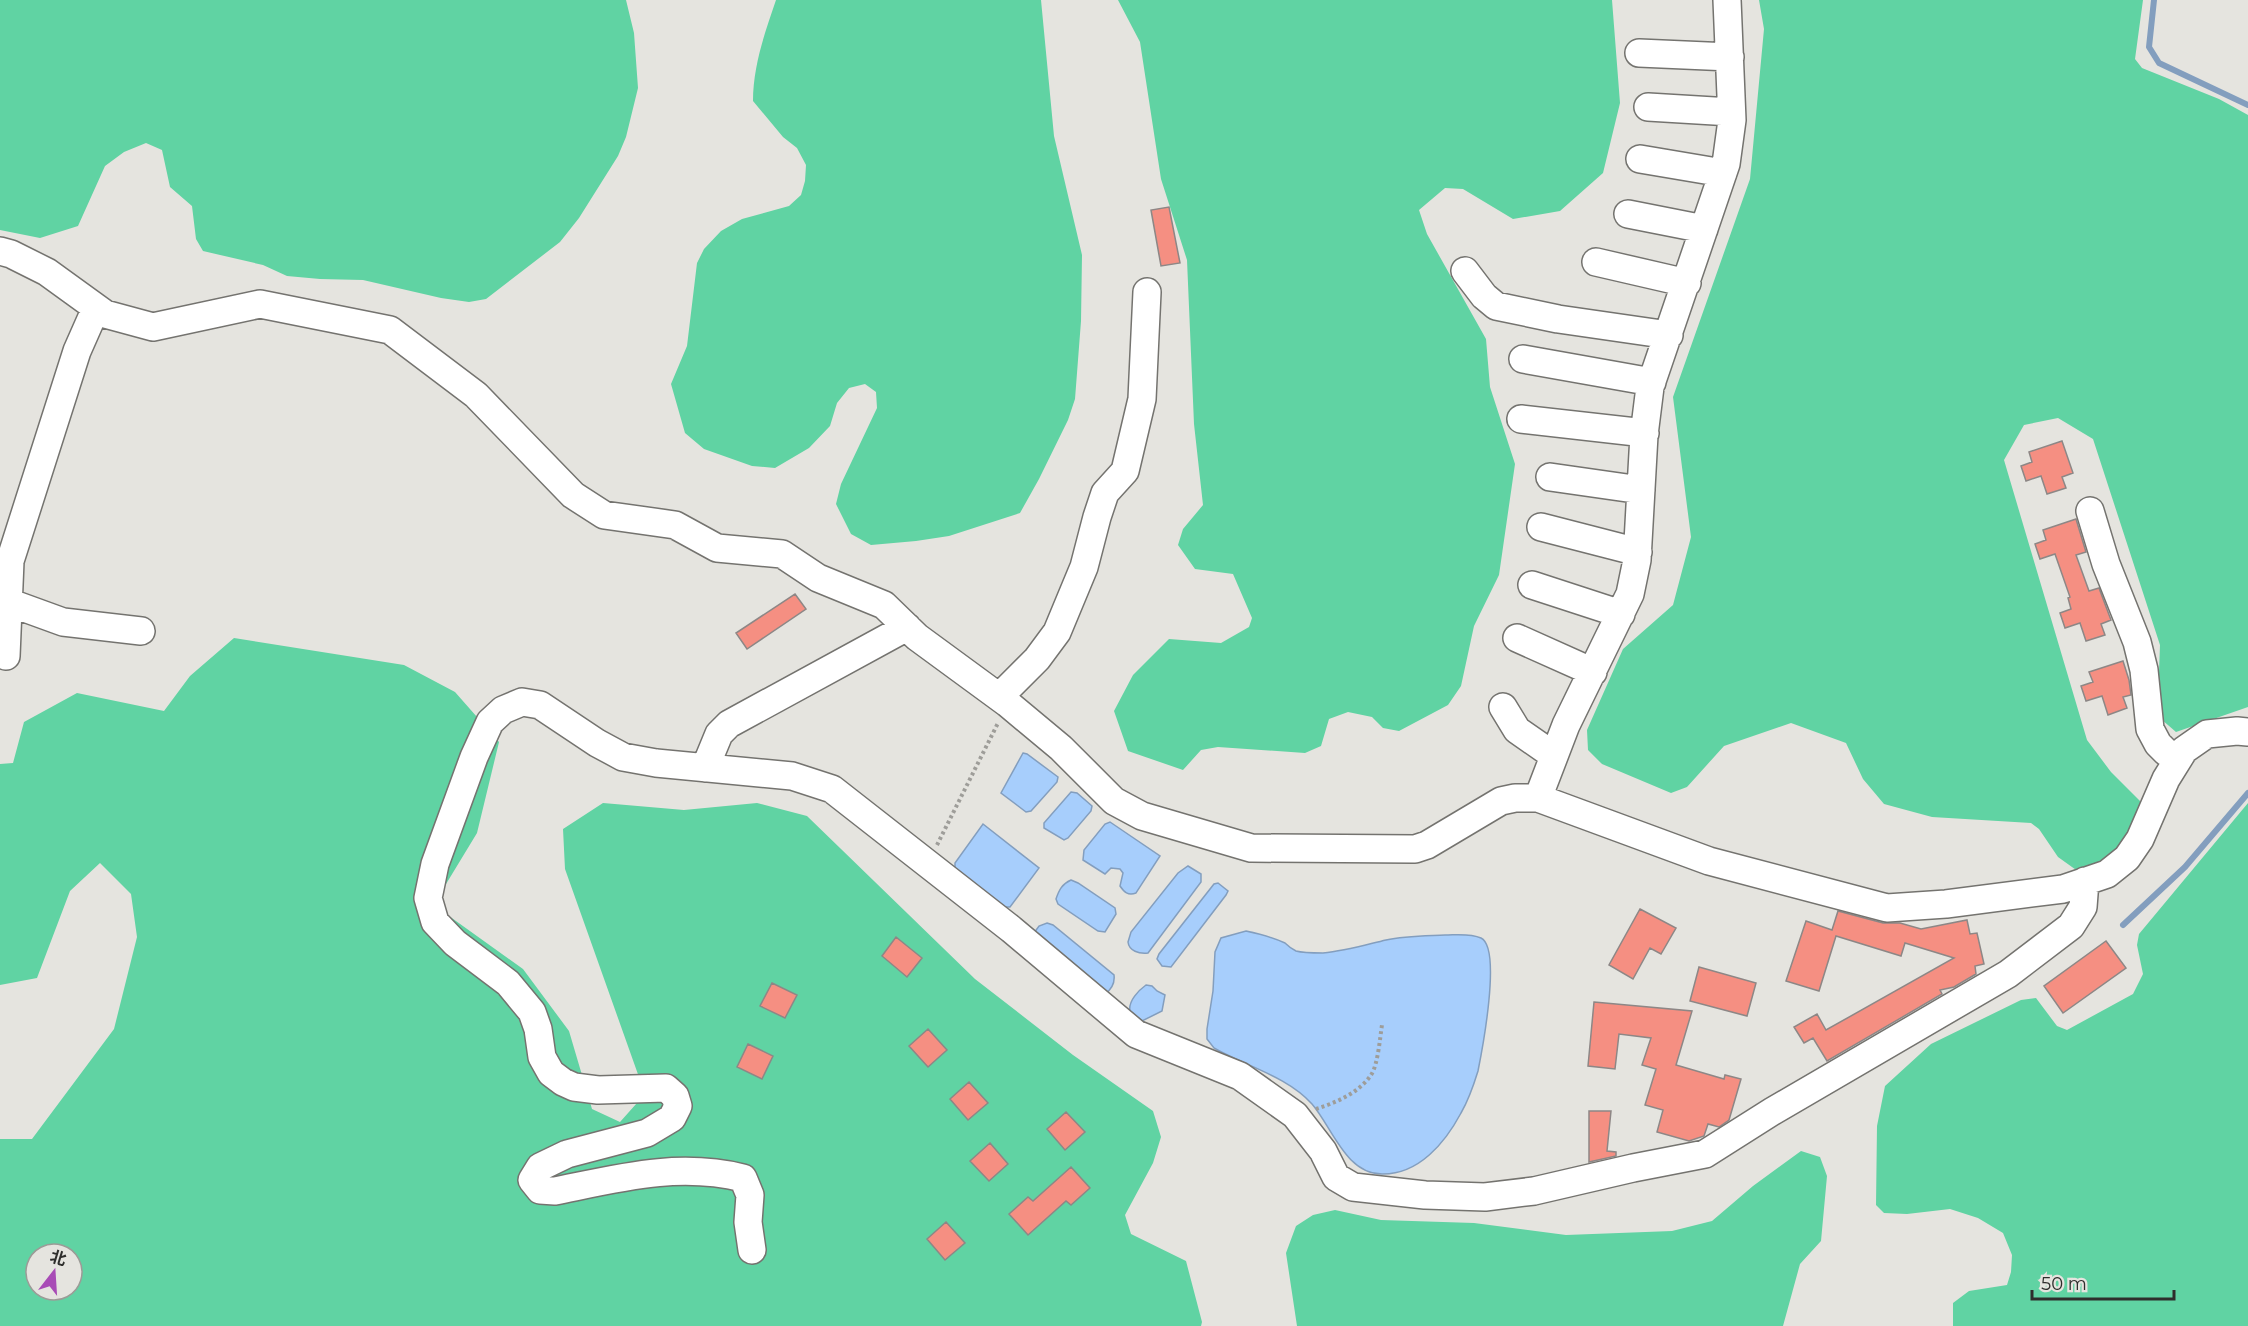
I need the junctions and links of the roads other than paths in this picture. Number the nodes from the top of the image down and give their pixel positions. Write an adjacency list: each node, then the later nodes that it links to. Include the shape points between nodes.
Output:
1 (1727, 0): 3 (street)
2 (1639, 52): 3 (street)
3 (1730, 57): 5 (street)
4 (1648, 107): 5 (street)
5 (1731, 112): 7 (street)
6 (1640, 159): 7 (street)
7 (1723, 173): 9 (street)
8 (1628, 214): 9 (street)
9 (1704, 229): 13 (street)
10 (0, 251): 15 (street, via 47,272)
11 (1596, 262): 13 (street)
12 (1465, 271): 16 (street, via 1496,306)
13 (1687, 283): 16 (street)
14 (1147, 292): 34 (street, via 1142,399 1125,471 1105,493 1084,567 1057,632)
15 (96, 308): 27 (street, via 77,351 10,561); 29 (street, via 153,327 260,304 390,330 477,395 573,495 604,515 675,525 717,548 782,554 818,578 884,605)
16 (1669, 335): 18 (street)
17 (1523, 359): 18 (street)
18 (1652, 382): 20 (street)
19 (1521, 419): 20 (street)
20 (1645, 433): 22 (street)
21 (1550, 477): 22 (street)
22 (1641, 490): 25 (street)
23 (2090, 511): 38 (street, via 2137,642 2150,729 2166,752)
24 (1541, 527): 25 (street)
25 (1638, 552): 28 (street, via 1630,594)
26 (1532, 585): 28 (street)
27 (8, 602): 30 (street, via 63,622); 32 (street)
28 (1621, 614): 33 (street)
29 (907, 627): 34 (street); 39 (street, via 729,724 719,735)
30 (141, 631)
31 (1517, 638): 33 (street)
32 (6, 656)
33 (1593, 672): 37 (street)
34 (1003, 700): 40 (street, via 1061,748 1114,801 1142,816 1251,849 1414,849 1501,801)
35 (1503, 707): 37 (street, via 1517,730)
36 (2248, 732): 38 (street, via 2207,734)
37 (1553, 755): 40 (street)
38 (2179, 758): 41 (street, via 2127,858 2107,874)
39 (705, 768): 41 (street, via 792,776 832,789 1011,929 1136,1034 1240,1076 1295,1115 1323,1151 1336,1177 1353,1187 1425,1195 1485,1197 1534,1191 1705,1154 2008,974 2071,926 2083,907); 42 (street, via 623,757 540,705 522,702 503,710 490,722 474,757 435,864 428,898 435,922 455,944 508,983 532,1012 542,1058 551,1073 574,1087 666,1088 675,1096 678,1106 672,1118 647,1133 567,1154 540,1167 532,1180 540,1190 555,1191 673,1170 743,1178 750,1195)
40 (1538, 798): 41 (street, via 1708,861 1887,908 2063,889)
41 (2085, 881)
42 (752, 1250)

